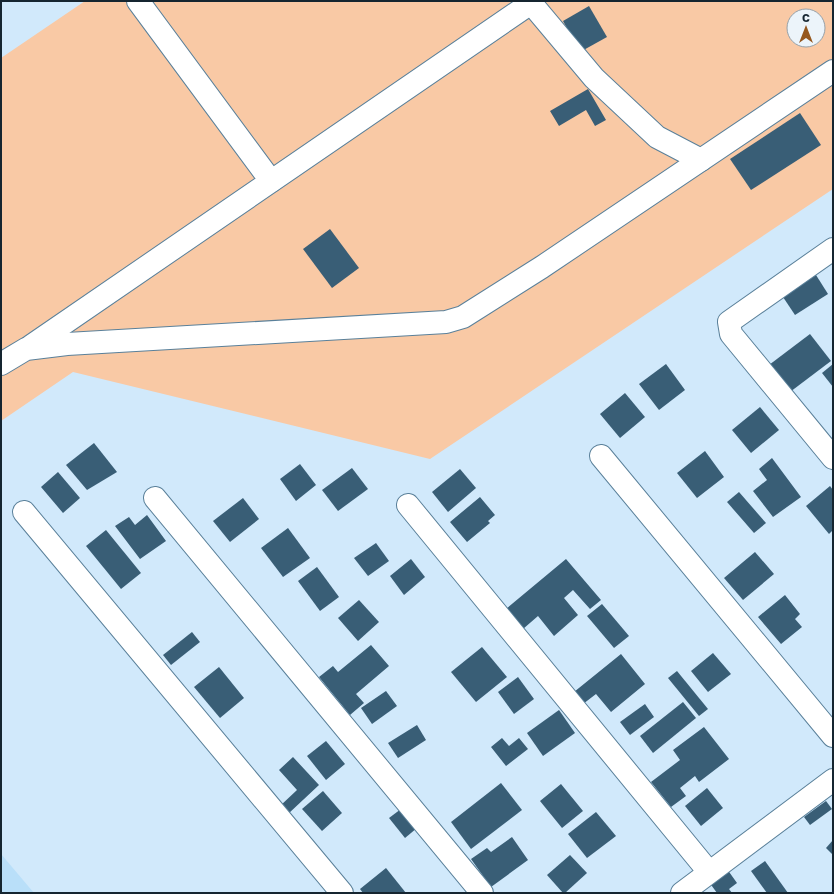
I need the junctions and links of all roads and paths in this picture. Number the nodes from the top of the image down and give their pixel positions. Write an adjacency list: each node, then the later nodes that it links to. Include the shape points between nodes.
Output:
1 (138, 1): 4 (street)
2 (833, 71): 3 (street)
3 (701, 160): 4 (street, via 657,137 594,78 531,3); 6 (street, via 542,267 463,317 446,322 66,344)
4 (271, 181): 6 (street)
5 (833, 249): 9 (street, via 729,322 731,334)
6 (26, 349): 7 (street)
7 (1, 364)
8 (601, 456): 13 (street)
9 (833, 458)
10 (155, 498): 17 (street)
11 (408, 505): 15 (street)
12 (24, 512): 16 (street)
13 (833, 736)
14 (833, 780): 15 (street)
15 (709, 872): 18 (street)
16 (342, 893)
17 (482, 893)
18 (682, 893)

